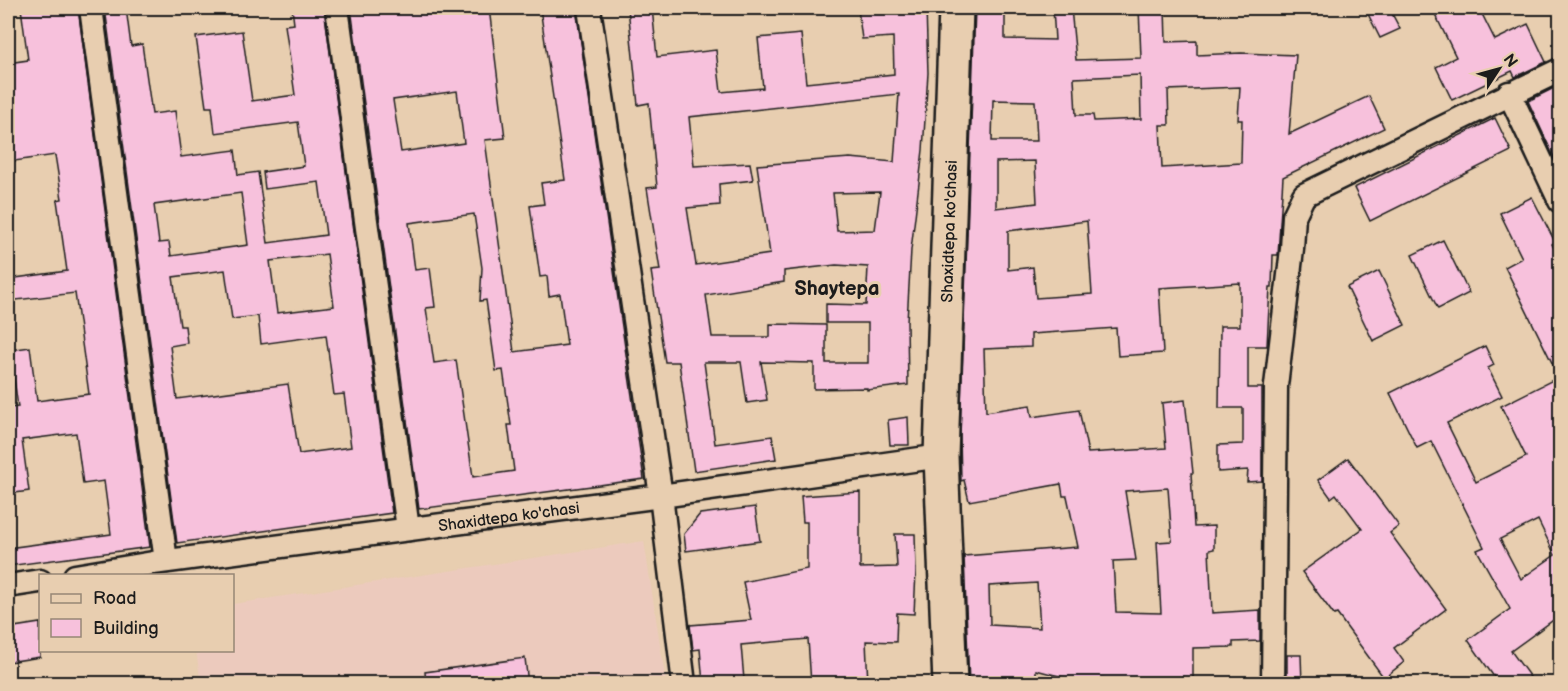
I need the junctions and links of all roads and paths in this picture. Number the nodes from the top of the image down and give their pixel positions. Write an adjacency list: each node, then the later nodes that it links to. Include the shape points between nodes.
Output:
1 (90, 8): 11 (street)
2 (337, 8): 10 (street)
3 (589, 8): 9 (street)
4 (956, 8): 8 (street, Shaxidtepa ko'chasi)
5 (1560, 70): 6 (street)
6 (1509, 93): 7 (street); 17 (street, via 1304,195 1294,216 1276,386)
7 (1560, 201)
8 (941, 456): 9 (street, Shaxidtepa ko'chasi); 16 (street, Shaxidtepa ko'chasi)
9 (661, 496): 10 (street, Shaxidtepa ko'chasi); 15 (street)
10 (408, 529): 11 (street, Shaxidtepa ko'chasi)
11 (166, 561): 12 (street, Shaxidtepa ko'chasi)
12 (87, 574)
13 (39, 581): 14 (street)
14 (8, 586)
15 (684, 684)
16 (950, 684)
17 (1273, 684)

